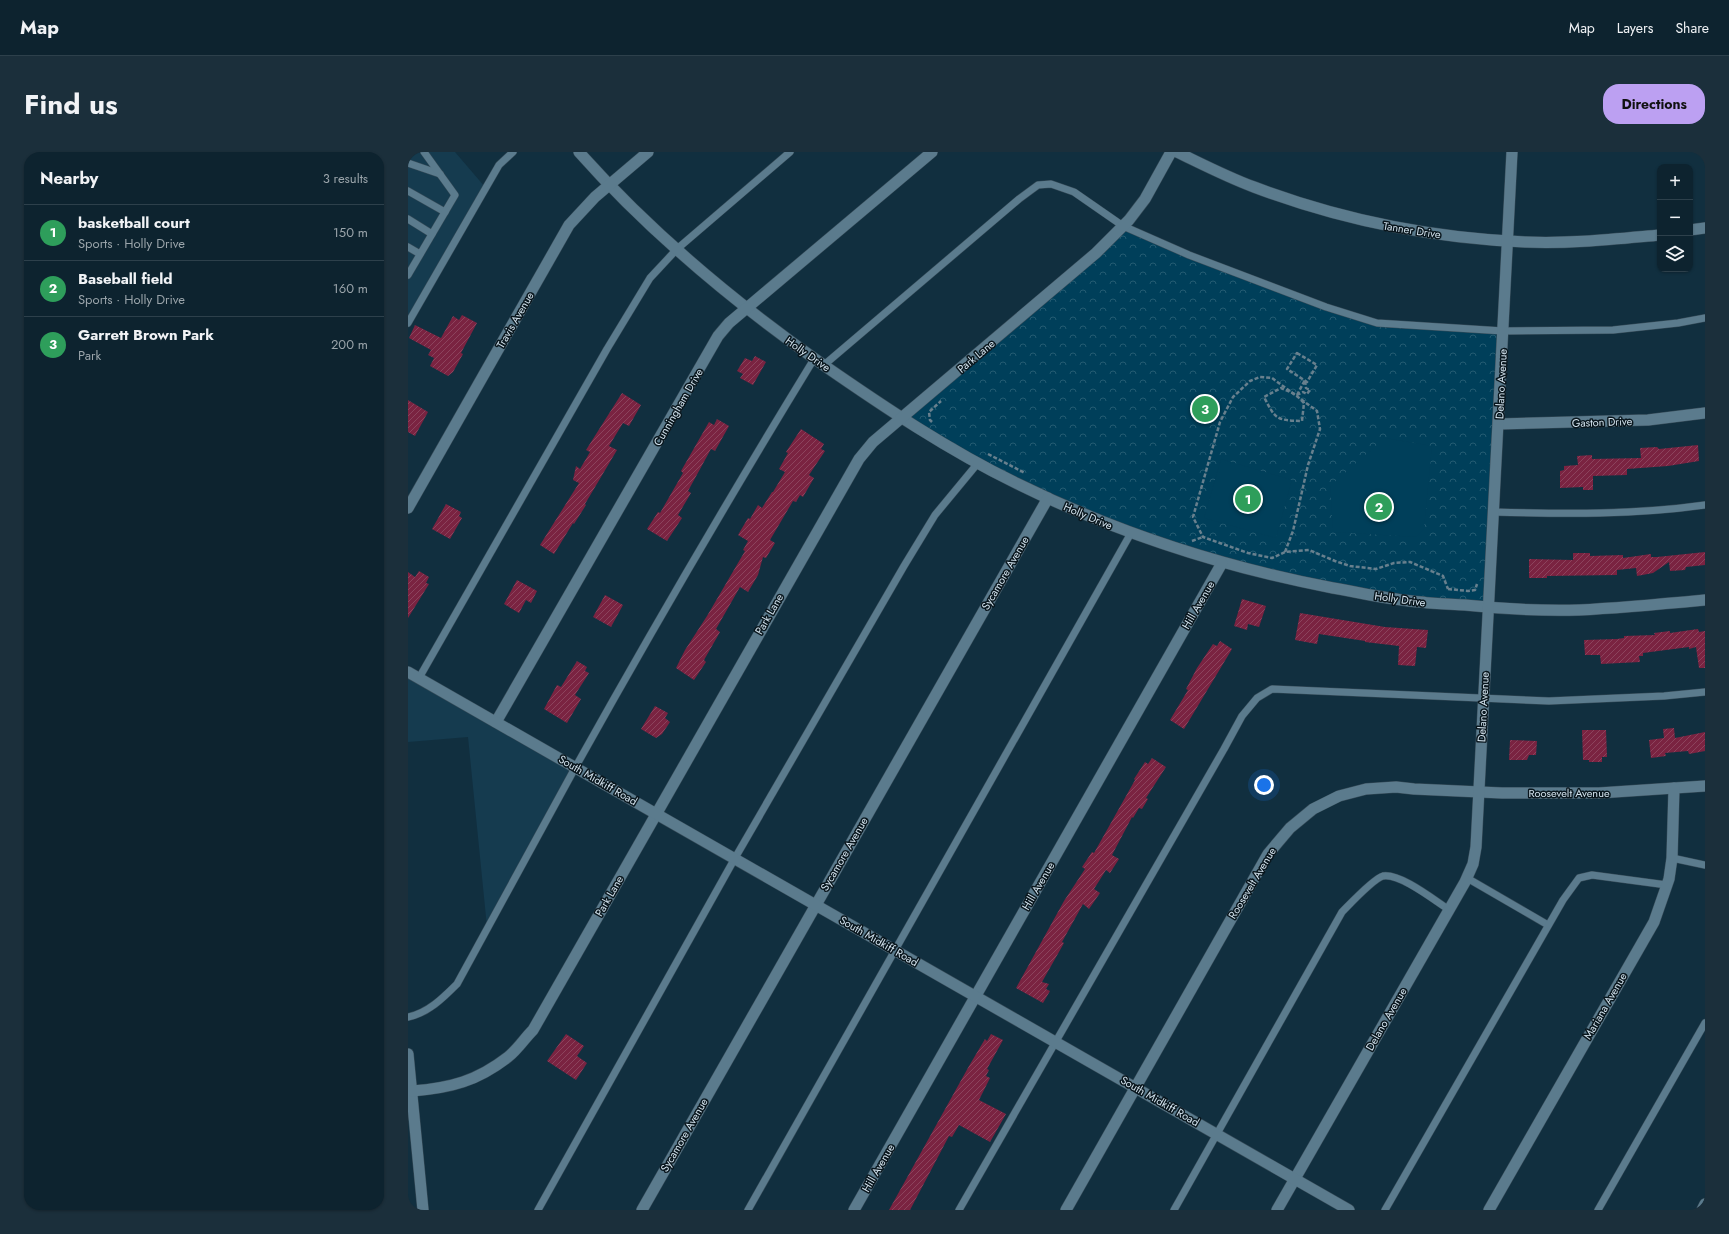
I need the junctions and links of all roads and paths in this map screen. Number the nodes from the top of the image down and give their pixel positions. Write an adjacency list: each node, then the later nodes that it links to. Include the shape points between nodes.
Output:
1 (424, 152): 11 (lane)
2 (513, 152): 28 (lane, via 499,165)
3 (579, 152): 12 (street, Holly Drive)
4 (648, 152): 12 (street, Travis Avenue)
5 (790, 152): 23 (lane)
6 (932, 152): 26 (street, Cunningham Drive)
7 (1171, 152): 16 (street, Park Lane, via 1145,199)
8 (1177, 152): 21 (street, Tanner Drive, via 1254,187 1349,217 1420,232)
9 (1512, 152): 21 (street, Delano Avenue)
10 (408, 163): 11 (lane)
11 (440, 174): 14 (lane, via 456,195)
12 (610, 184): 23 (street, Holly Drive); 43 (street, Travis Avenue, via 570,225)
13 (408, 191): 14 (lane)
14 (445, 212): 19 (lane)
15 (408, 219): 19 (lane)
16 (1123, 226): 29 (lane, via 1196,258 1326,307 1377,323); 30 (lane, via 1074,192 1051,184 1038,185); 35 (street, Park Lane, via 1090,259)
17 (1705, 228): 18 (street)
18 (1693, 230)
19 (432, 234): 24 (lane)
20 (1657, 235): 21 (street, Tanner Drive, via 1590,241)
21 (1507, 241): 29 (street, Delano Avenue)
22 (408, 247): 24 (lane)
23 (677, 249): 26 (street, Holly Drive); 56 (lane, via 650,278 615,336)
24 (420, 254): 25 (lane)
25 (408, 275)
26 (747, 308): 30 (street, Holly Drive); 59 (street, Cunningham Drive, via 729,323 715,340)
27 (1705, 318): 29 (lane, via 1678,324 1613,330)
28 (408, 324)
29 (1503, 331): 37 (street, Delano Avenue)
30 (819, 362): 35 (street, Holly Drive); 60 (lane, via 763,443)
31 (1304, 380): 31 (path, via 1287,369 1297,353 1317,365 1307,382); 32 (path); 32 (path, via 1306,388 1310,390 1307,394 1303,392)
32 (1297, 395): 32 (path, via 1304,403 1302,421 1285,420 1274,415 1264,397 1281,388); 46 (path, via 1272,378 1260,377 1250,381 1233,397 1220,422 1193,517); 48 (path, via 1317,411 1320,429)
33 (947, 396): 36 (path, via 929,412 930,420)
34 (1705, 413): 37 (street, Gaston Drive, via 1648,420)
35 (902, 418): 39 (street, Holly Drive); 64 (street, Park Lane, via 873,442 856,464)
36 (936, 424)
37 (1499, 424): 44 (street, Delano Avenue)
38 (986, 453): 40 (path)
39 (978, 463): 41 (street, Holly Drive); 65 (lane, via 935,515)
40 (1028, 475)
41 (1048, 498): 45 (street, Holly Drive); 70 (street, Sycamore Avenue)
42 (1705, 505): 44 (lane, via 1595,514)
43 (408, 508)
44 (1494, 512): 54 (street, Delano Avenue)
45 (1131, 533): 49 (street, Holly Drive); 73 (lane)
46 (1203, 537): 47 (path, via 1192,541); 48 (path, via 1248,553 1272,558)
47 (1185, 539)
48 (1285, 552): 51 (path, via 1309,550 1350,566 1376,569 1394,563 1410,562 1443,576)
49 (1222, 563): 53 (street, Holly Drive, via 1309,584 1397,599); 74 (street, Hill Avenue)
50 (1478, 577): 51 (path, via 1475,590)
51 (1448, 589): 53 (path)
52 (1705, 600): 54 (street, Holly Drive, via 1577,610)
53 (1446, 604): 54 (street, Holly Drive)
54 (1489, 608): 58 (street, Delano Avenue)
55 (408, 672): 56 (street, South Midkiff Road)
56 (419, 678): 59 (street, South Midkiff Road)
57 (1705, 692): 58 (lane, via 1549,701)
58 (1484, 698): 63 (street, Delano Avenue); 77 (lane, via 1272,689 1257,698 1242,716)
59 (496, 722): 60 (street, South Midkiff Road)
60 (576, 768): 64 (street, South Midkiff Road); 75 (lane, via 457,984 438,1002 417,1015)
61 (1705, 786): 62 (street, Roosevelt Avenue)
62 (1674, 788): 63 (street, Roosevelt Avenue, via 1599,793); 66 (street, Mariana Avenue)
63 (1478, 792): 68 (street, Delano Avenue, via 1475,854); 79 (street, Roosevelt Avenue, via 1396,787 1366,789 1329,801 1299,820 1268,854)
64 (656, 813): 65 (street, South Midkiff Road); 80 (street, Park Lane, via 533,1030 522,1044 502,1062 474,1078 453,1086)
65 (735, 858): 70 (street, South Midkiff Road); 85 (lane)
66 (1672, 858): 67 (lane); 69 (street, Mariana Avenue)
67 (1705, 865)
68 (1467, 878): 71 (street, Delano Avenue); 72 (lane)
69 (1667, 885): 72 (lane, via 1592,875 1579,878); 95 (street, Mariana Avenue, via 1654,922)
70 (815, 905): 73 (street, South Midkiff Road); 86 (street, Sycamore Avenue)
71 (1448, 909): 81 (lane, via 1398,878 1383,876 1361,891 1342,912); 82 (street, Delano Avenue)
72 (1548, 925): 94 (lane)
73 (895, 950): 74 (street, South Midkiff Road); 87 (lane)
74 (976, 996): 77 (street, South Midkiff Road); 88 (street, Hill Avenue)
75 (408, 1017)
76 (1705, 1023): 96 (lane)
77 (1056, 1042): 79 (street, South Midkiff Road); 89 (lane)
78 (408, 1054): 80 (street)
79 (1136, 1087): 81 (street, South Midkiff Road); 90 (street, Roosevelt Avenue)
80 (412, 1091): 84 (street)
81 (1217, 1134): 82 (street, South Midkiff Road); 91 (lane)
82 (1295, 1179): 92 (street, Delano Avenue); 93 (street, South Midkiff Road)
83 (1705, 1204): 97 (street)
84 (423, 1210)
85 (538, 1210)
86 (642, 1210)
87 (748, 1210)
88 (854, 1210)
89 (959, 1210)
90 (1066, 1210)
91 (1174, 1210)
92 (1277, 1210)
93 (1349, 1210)
94 (1385, 1210)
95 (1489, 1210)
96 (1598, 1210)
97 (1702, 1210)

